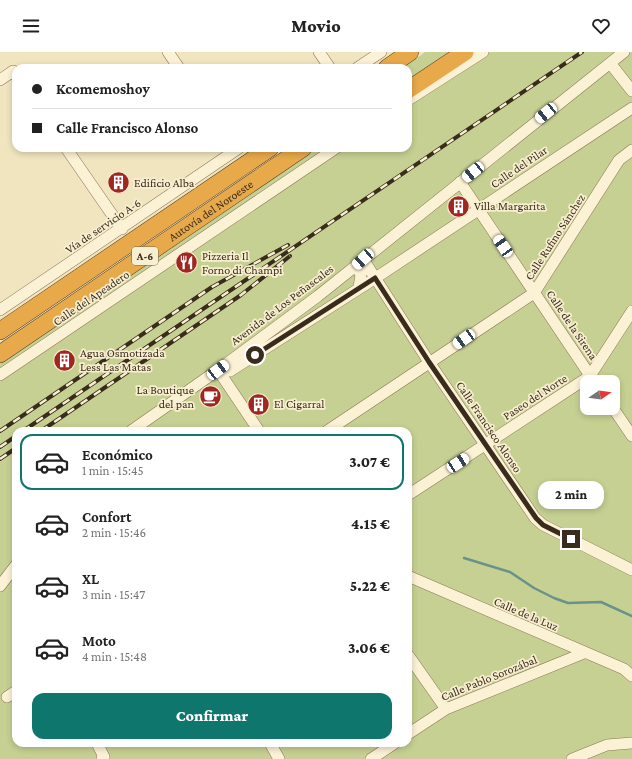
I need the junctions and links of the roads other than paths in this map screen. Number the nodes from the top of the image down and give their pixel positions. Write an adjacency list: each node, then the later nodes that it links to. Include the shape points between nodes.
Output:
1 (168, 52): 10 (street)
2 (381, 52): 12 (street)
3 (410, 52): 13 (highway)
4 (446, 52): 15 (highway)
5 (465, 52): 17 (highway)
6 (483, 52): 19 (street)
7 (624, 52): 9 (street, Avenida de Los Peñascales)
8 (324, 54): 11 (street)
9 (610, 63): 18 (street); 27 (street, Avenida de Los Peñascales)
10 (176, 64)
11 (328, 64)
12 (363, 64)
13 (393, 64)
14 (12, 72): 16 (street)
15 (412, 75)
16 (0, 80)
17 (412, 87)
18 (632, 91)
19 (412, 97)
20 (632, 108): 28 (street, Calle del Pilar)
21 (632, 150): 33 (street, Calle Rufino Sánchez, via 619,160)
22 (69, 152): 29 (street)
23 (232, 152): 29 (street, Vía de servicio A-6)
24 (264, 152): 36 (highway, Autovía del Noroeste / A-6)
25 (298, 152): 37 (highway, Autovía del Noroeste / A-6)
26 (330, 152): 40 (street, Calle del Apeadero)
27 (460, 182): 28 (street, Calle de la Sirena); 30 (street, Avenida de Los Peñascales)
28 (478, 210): 31 (street, Calle del Pilar); 33 (street, Calle de la Sirena)
29 (122, 229): 34 (street, Vía de servicio A-6)
30 (360, 262): 31 (street, Calle Francisco Alonso); 32 (street); 39 (street, Avenida de Los Peñascales)
31 (375, 278): 32 (street, Calle del Pilar); 38 (street, Calle Francisco Alonso)
32 (359, 287): 39 (street, Calle del Pilar, via 230,371)
33 (534, 293): 38 (street, Calle Rufino Sánchez); 41 (street, Calle de la Sirena)
34 (0, 310)
35 (632, 311): 42 (street, Paseo del Norte)
36 (0, 331)
37 (0, 354)
38 (429, 362): 47 (street, Calle Rufino Sánchez); 49 (street, Calle Francisco Alonso)
39 (218, 370): 45 (street, Avenida de Los Peñascales); 46 (street)
40 (0, 375)
41 (590, 375)
42 (595, 375)
43 (580, 387): 49 (street, Paseo del Norte)
44 (618, 415): 48 (street)
45 (137, 427)
46 (256, 427)
47 (333, 427)
48 (632, 436)
49 (486, 445): 50 (street, Paseo del Norte); 52 (street, Calle Francisco Alonso, via 539,522)
50 (412, 492)
51 (12, 570): 54 (street)
52 (632, 570)
53 (412, 578): 55 (street, Calle de la Luz)
54 (0, 586)
55 (584, 653): 57 (street, Calle de la Luz, via 624,669); 58 (street, Calle Pablo Sorozábal)
56 (412, 661): 58 (street)
57 (632, 676)
58 (446, 709): 59 (street, Calle Pablo Sorozábal)
59 (412, 731)
60 (632, 743): 67 (street, via 607,745)
61 (98, 747): 64 (street, via 104,757)
62 (272, 747): 65 (street)
63 (389, 747): 66 (street)
64 (102, 759)
65 (279, 759)
66 (371, 759)
67 (572, 759)

